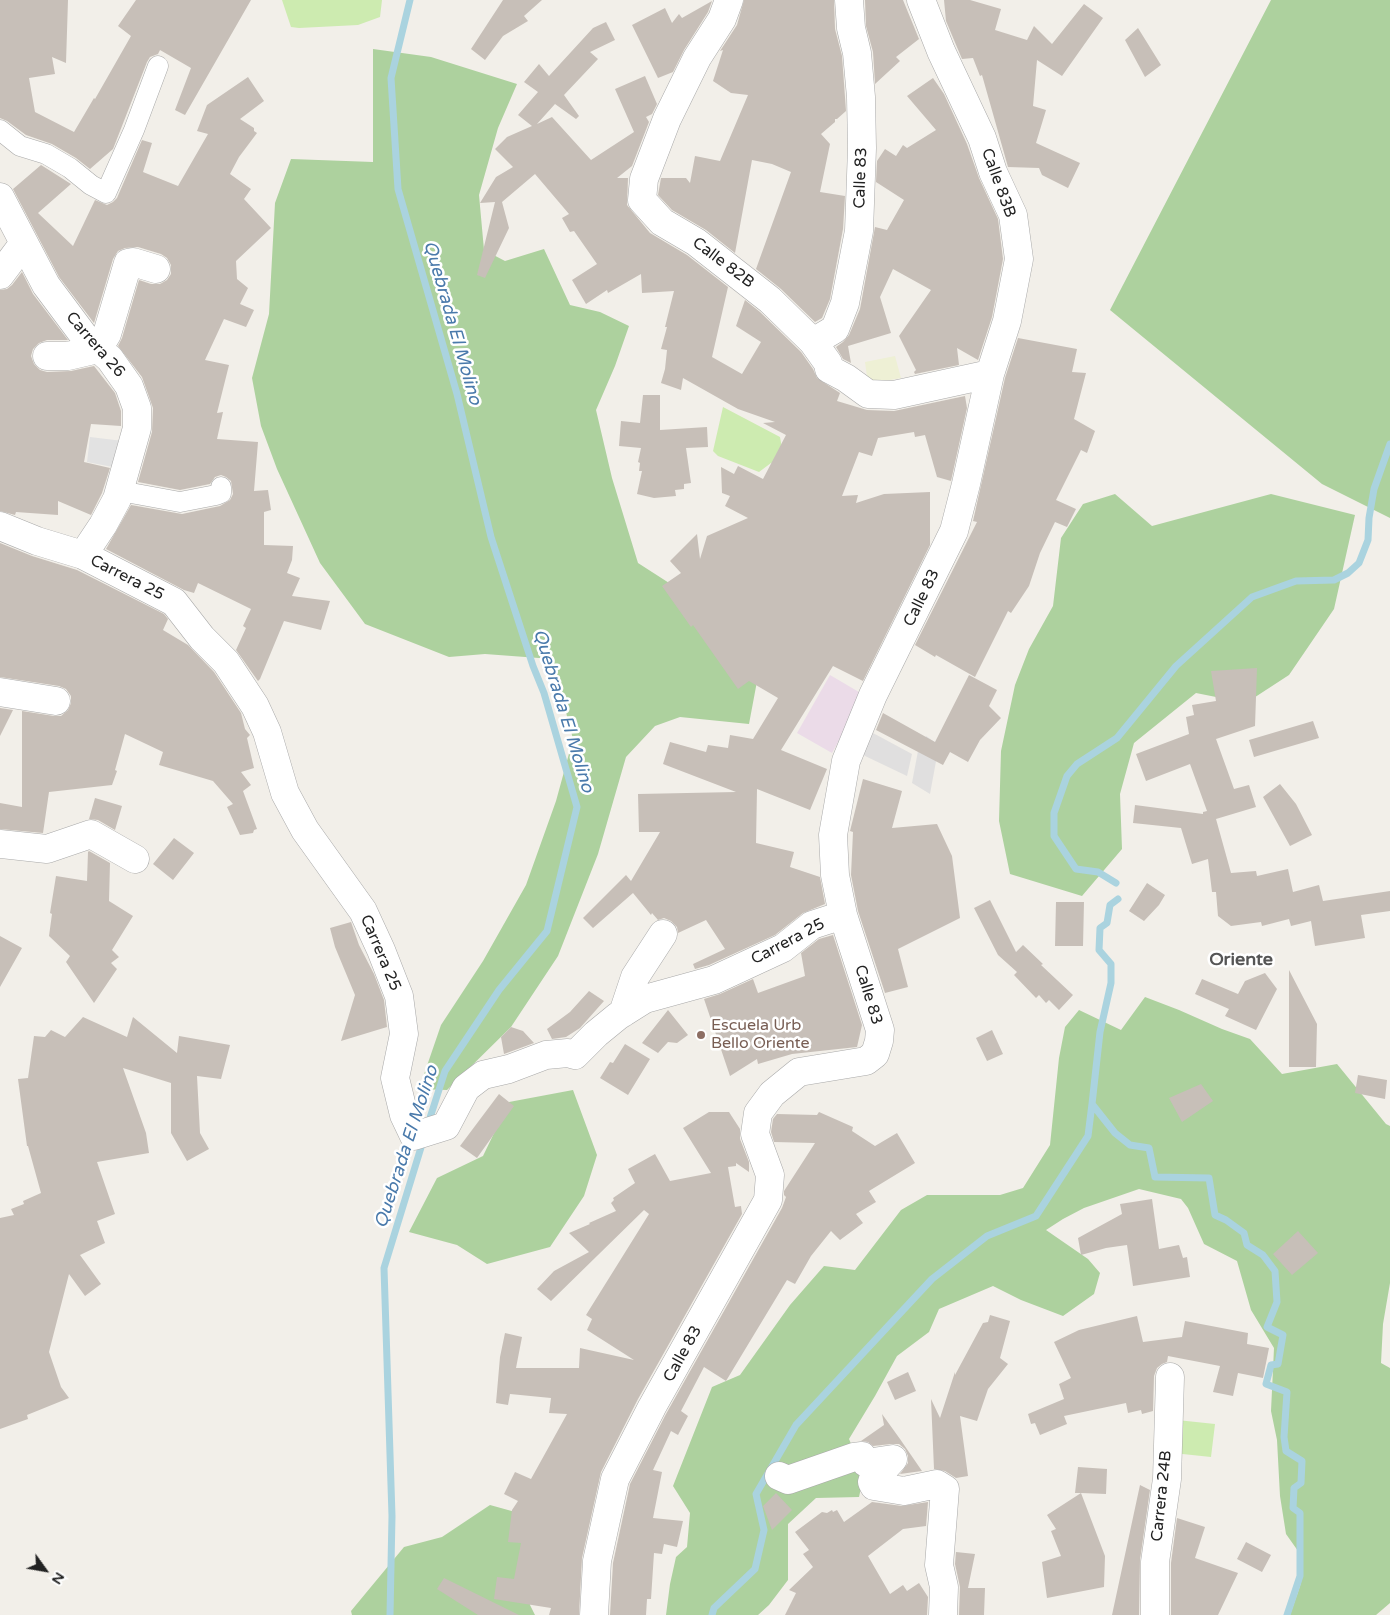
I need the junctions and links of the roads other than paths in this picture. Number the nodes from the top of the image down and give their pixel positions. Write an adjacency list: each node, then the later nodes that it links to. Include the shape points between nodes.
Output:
1 (729, 0): 10 (street, Calle 82B, via 722,19 697,58 667,119 644,178 642,200 662,222 696,242 770,300)
2 (849, 0): 10 (street, Calle 83, via 861,97 859,231 845,303 835,329)
3 (921, 0): 13 (street, Calle 83B, via 1013,215 1019,259 1007,320)
4 (158, 66): 5 (street, via 106,194 70,168 46,154 20,146)
5 (0, 130)
6 (0, 197): 7 (street, Carrera 26)
7 (24, 243): 9 (street); 11 (street, Carrera 26, via 46,285 84,336)
8 (156, 269): 11 (street, via 128,263 107,334)
9 (0, 275)
10 (813, 342): 13 (street, Calle 82B, via 828,362 829,370 868,394 894,395)
11 (98, 349): 12 (street, via 68,356); 15 (street, Carrera 26, via 130,386 137,408 137,428)
12 (47, 356)
13 (990, 374): 22 (street, Calle 83, via 954,531 873,695 846,761 833,835)
14 (221, 487): 15 (street, via 221,493 216,496 180,502)
15 (120, 491): 17 (street, Carrera 26)
16 (0, 526): 17 (street, Carrera 25)
17 (83, 555): 24 (street, Carrera 25, via 174,602 226,662 255,706 267,732 285,793 306,830 363,911 399,996 404,1034 395,1078 404,1115 414,1136 446,1126 466,1088 483,1075 546,1055 576,1055)
18 (0, 692): 19 (street)
19 (56, 701)
20 (0, 844): 21 (street, via 48,849 91,834)
21 (135, 859)
22 (843, 915): 24 (street, Carrera 25, via 812,926 783,948 714,980 645,999); 27 (street, Calle 83, via 880,1030 880,1041 875,1054 866,1061 798,1072 772,1094 758,1113 756,1134 770,1175 768,1200 652,1407 616,1479 597,1561)
23 (663, 934): 24 (street, via 635,977)
24 (623, 1013)
25 (1170, 1377): 29 (street, Carrera 24B, via 1166,1479 1155,1562)
26 (779, 1476): 28 (street, via 788,1480 862,1456 866,1463 892,1459 872,1482 874,1486 904,1491 937,1484 945,1490 939,1565 944,1587)
27 (594, 1615)
28 (943, 1615)
29 (1154, 1615)

